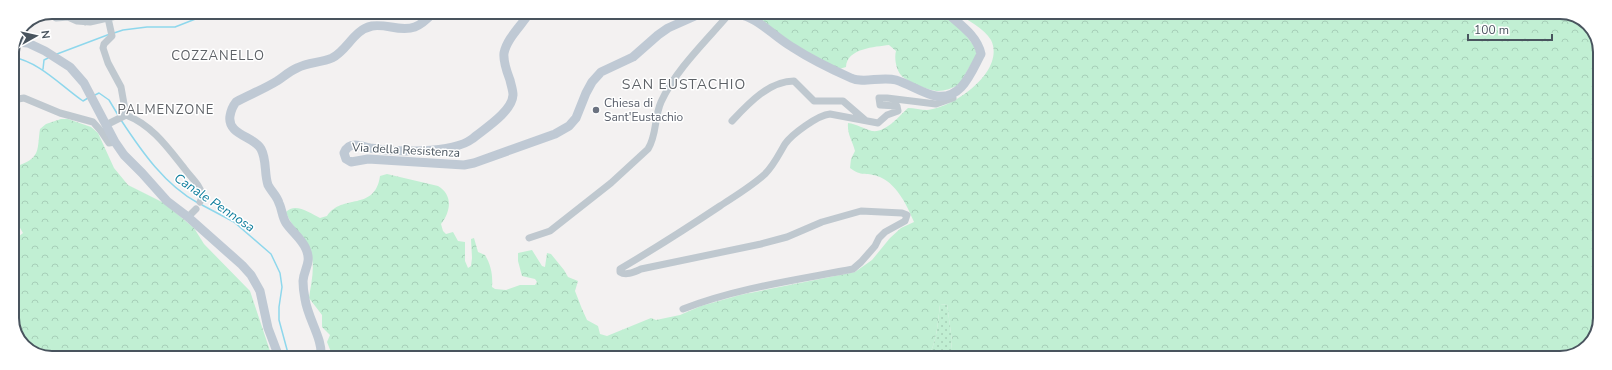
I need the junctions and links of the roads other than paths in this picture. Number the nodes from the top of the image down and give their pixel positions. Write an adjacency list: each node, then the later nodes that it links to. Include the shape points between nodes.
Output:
1 (72, 19): 11 (street)
2 (88, 19): 11 (street)
3 (102, 19): 11 (street)
4 (108, 19): 15 (street, via 111,32 103,48 121,87)
5 (427, 19): 24 (street, via 417,27 409,29 373,26 362,30 332,58 297,68 236,102 232,107 232,125 236,132 257,143 261,148 265,157 268,184 279,202 284,221 306,247 308,264 303,281 305,300)
6 (525, 19): 7 (street, Via della Resistenza, via 504,53 513,95 510,106 467,144 412,152 354,144 344,153 346,159 351,162 368,159 474,164 554,134 569,126 576,118 586,93 601,72 633,57 658,35)
7 (686, 19)
8 (725, 19): 21 (street, via 670,86 660,104 652,144 648,149 611,183 550,231)
9 (754, 19): 13 (street, via 791,47 852,79 895,80 936,96)
10 (954, 19): 13 (street, via 970,34 980,49 965,85)
11 (85, 22)
12 (21, 42): 18 (street, via 28,43 70,67)
13 (954, 92): 17 (street, via 955,97 936,104 880,98 880,105 897,106 898,111 887,115 878,123)
14 (19, 99): 19 (street, via 24,98 60,113 87,119 101,130 109,143)
15 (126, 115): 18 (street); 20 (street, via 139,120 169,147 199,184 203,196)
16 (732, 121): 17 (street, via 750,102 777,84 794,81 814,101 843,101)
17 (867, 121): 22 (street, via 825,114 811,121 786,142 765,174 674,238 620,269 620,272 627,274 761,244 861,211 902,213 907,215 905,221 886,232 853,269 736,292)
18 (110, 123): 19 (street)
19 (115, 142): 20 (street, via 167,201)
20 (188, 217): 23 (street, via 251,275 260,291 268,328)
21 (530, 238)
22 (683, 309)
23 (277, 351)
24 (322, 351)

